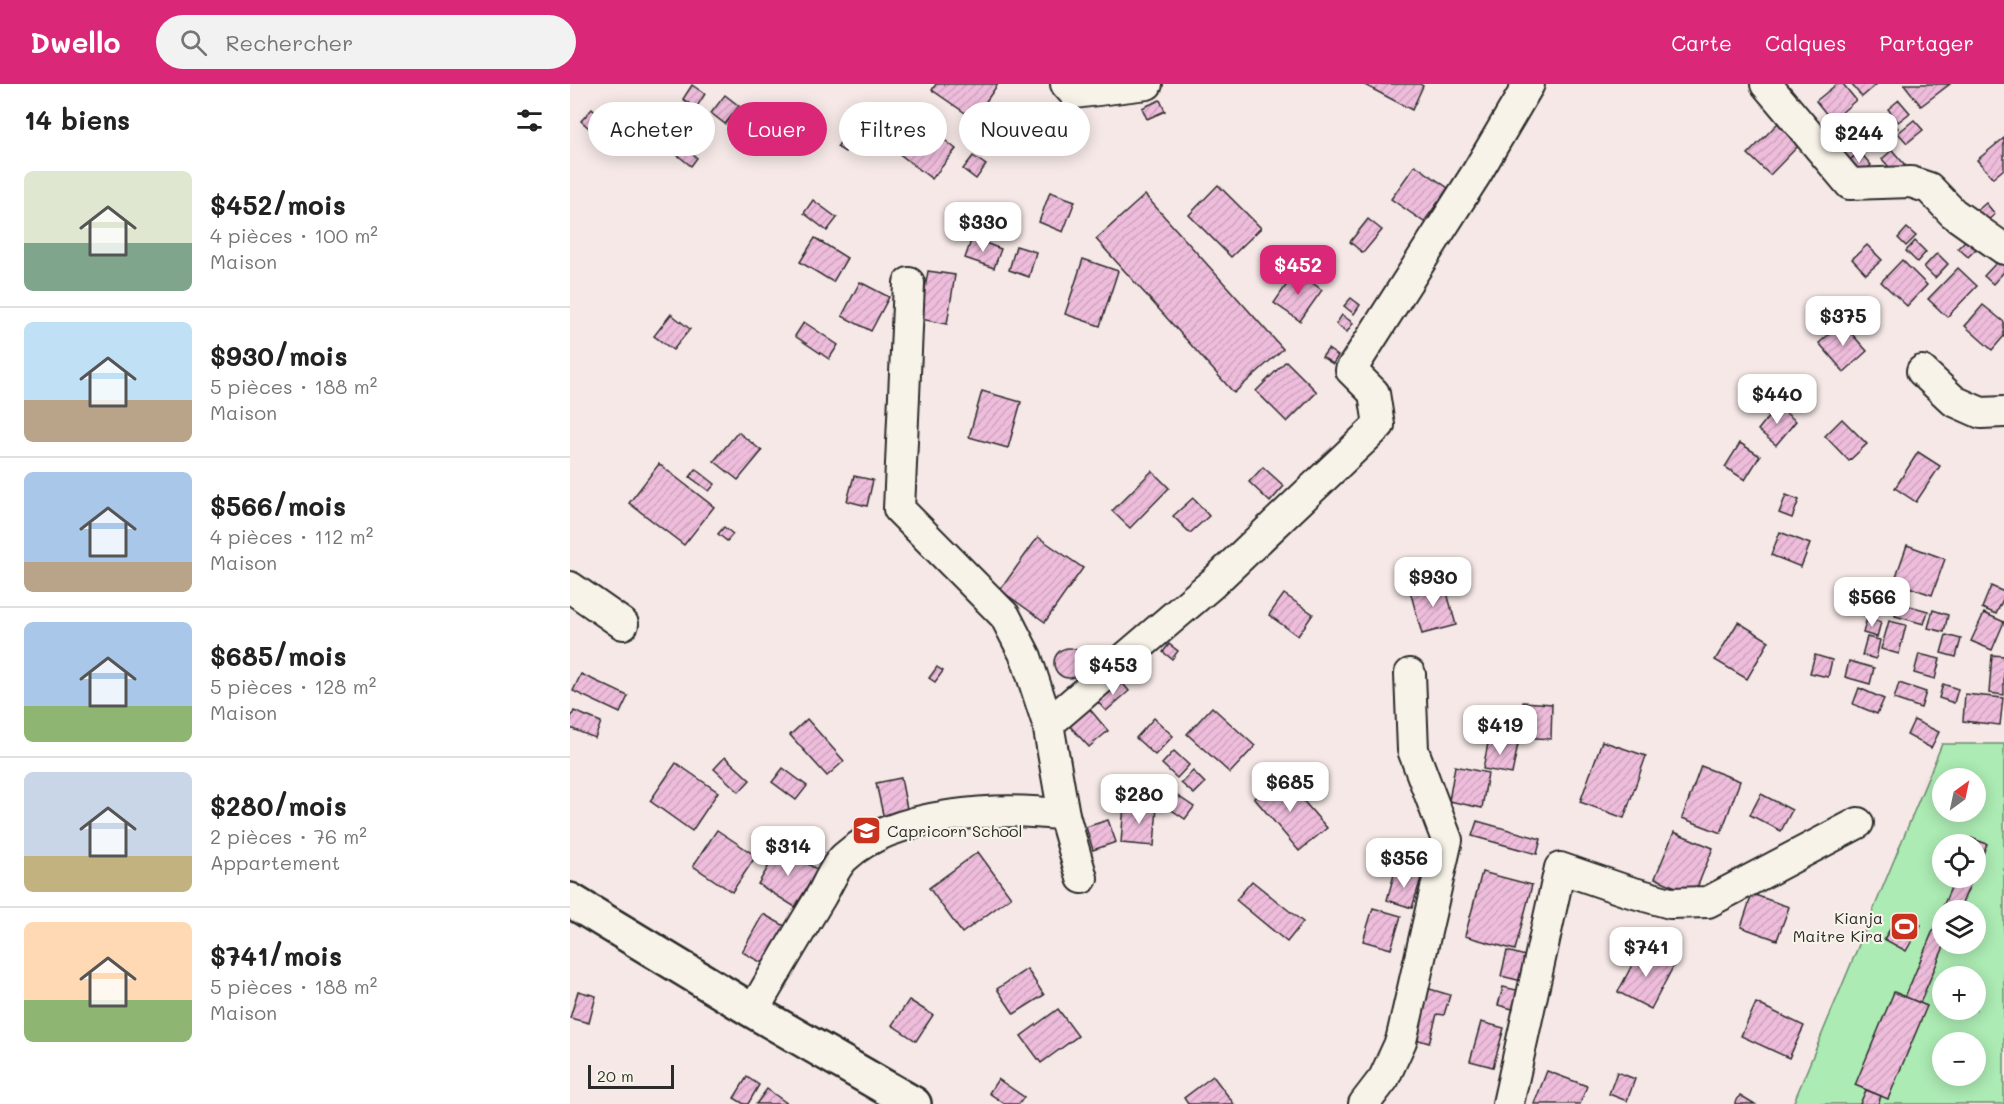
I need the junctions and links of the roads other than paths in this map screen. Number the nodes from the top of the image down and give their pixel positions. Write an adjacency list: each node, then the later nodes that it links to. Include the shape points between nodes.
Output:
1 (1066, 84): 2 (street, via 1074,93)
2 (1147, 84)
3 (1529, 84): 12 (street, via 1351,370 1374,393 1379,424 1213,583)
4 (1766, 84): 5 (street, via 1850,184 1911,182 1929,188 1953,213)
5 (2004, 249)
6 (909, 283): 12 (street, via 899,509 1005,616 1026,657)
7 (1922, 371): 8 (street, via 1954,401 1981,413)
8 (2004, 412)
9 (570, 587): 10 (street)
10 (623, 624)
11 (1410, 674): 19 (street, via 1413,750 1447,840 1401,1041 1384,1078)
12 (1048, 724): 13 (street)
13 (1064, 814): 15 (street); 17 (street, via 992,811 927,820 882,832 843,858)
14 (1858, 823): 20 (street, via 1708,902 1670,903 1560,868)
15 (1082, 878)
16 (570, 900): 17 (street)
17 (753, 1011): 18 (street)
18 (914, 1104)
19 (1364, 1104)
20 (1508, 1104)

